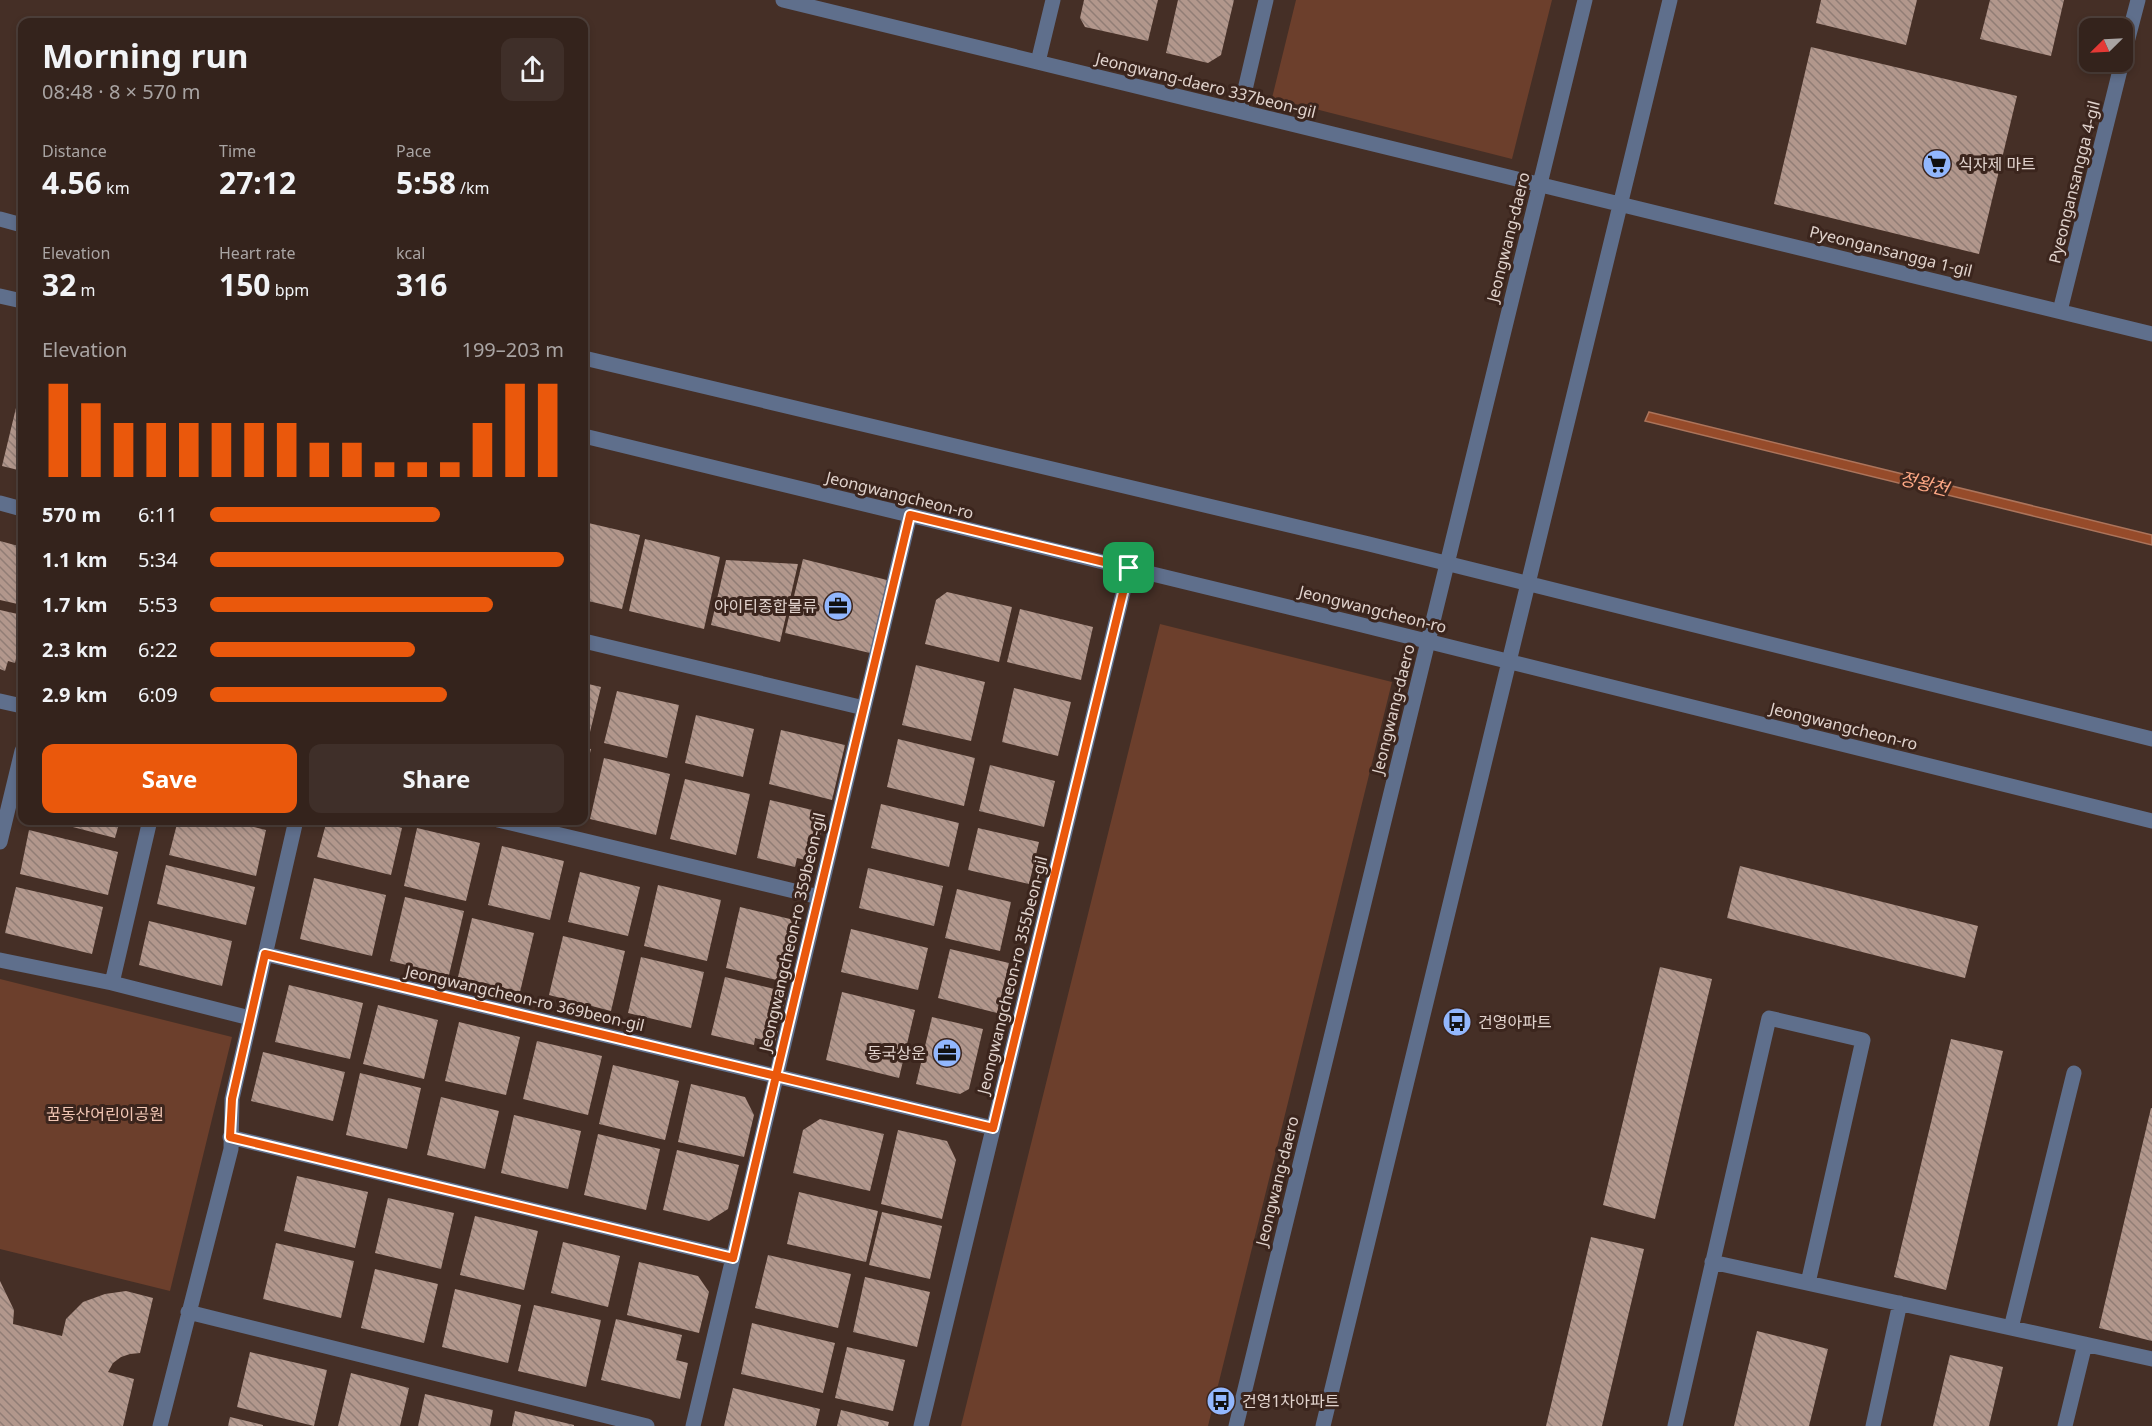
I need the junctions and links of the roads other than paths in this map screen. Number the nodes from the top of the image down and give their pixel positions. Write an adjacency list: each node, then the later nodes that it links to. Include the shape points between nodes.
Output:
1 (783, 0): 8 (street, Jeongwang-daero 337beon-gil)
2 (1053, 0): 8 (street)
3 (1266, 0): 10 (street)
4 (1585, 0): 11 (street, Jeongwang-daero)
5 (1670, 0): 12 (street)
6 (2138, 0): 7 (street, Pyeongansangga 4-gil)
7 (2133, 19)
8 (1038, 62): 10 (street, Jeongwang-daero 337beon-gil)
9 (2119, 72): 17 (street, Pyeongansangga 4-gil)
10 (1239, 111): 11 (street, Jeongwang-daero 337beon-gil)
11 (1539, 184): 12 (street, Jeongwang-daero 337beon-gil); 24 (street, Jeongwang-daero)
12 (1621, 204): 17 (street, Pyeongansangga 1-gil); 26 (street)
13 (0, 219): 14 (street)
14 (18, 224)
15 (0, 296): 16 (street)
16 (18, 300)
17 (2060, 311): 18 (street, Pyeongansangga 1-gil)
18 (2152, 334)
19 (588, 359): 24 (street)
20 (588, 437): 23 (street, Jeongwangcheon-ro)
21 (0, 503): 22 (street)
22 (18, 508)
23 (910, 515): 25 (street, Jeongwangcheon-ro); 32 (street, Jeongwangcheon-ro 359beon-gil)
24 (1447, 564): 26 (street); 27 (street, Jeongwang-daero)
25 (1129, 568): 27 (street, Jeongwangcheon-ro); 47 (street, Jeongwangcheon-ro 355beon-gil)
26 (1529, 584): 29 (street); 33 (street)
27 (1428, 641): 29 (street, Jeongwangcheon-ro); 61 (street, Jeongwang-daero)
28 (588, 642): 32 (street)
29 (1510, 662): 35 (street, Jeongwangcheon-ro); 62 (street)
30 (0, 701): 31 (street)
31 (18, 705)
32 (864, 708): 40 (street, Jeongwangcheon-ro 359beon-gil)
33 (2152, 739)
34 (18, 768): 39 (street)
35 (2152, 821)
36 (149, 825): 43 (street)
37 (295, 825): 41 (street)
38 (519, 825): 40 (street)
39 (0, 843)
40 (819, 897): 46 (street, Jeongwangcheon-ro 359beon-gil)
41 (265, 954): 44 (street); 46 (street, Jeongwangcheon-ro 369beon-gil)
42 (0, 960): 43 (street)
43 (112, 983): 44 (street)
44 (250, 1018): 48 (street, via 232,1099)
45 (2074, 1073): 54 (street)
46 (776, 1076): 47 (street, Jeongwangcheon-ro 369beon-gil); 49 (street, Jeongwangcheon-ro 359beon-gil)
47 (993, 1128): 60 (street, Jeongwangcheon-ro 355beon-gil)
48 (230, 1137): 49 (street); 53 (street, via 231,1149)
49 (733, 1258): 59 (street, Jeongwangcheon-ro 359beon-gil)
50 (1712, 1262): 51 (street); 51 (street, via 1769,1018 1863,1040); 63 (street)
51 (1808, 1283): 52 (street)
52 (1900, 1304): 54 (street); 64 (street)
53 (188, 1312): 57 (street); 58 (street)
54 (2011, 1328): 55 (street)
55 (2085, 1344): 56 (street); 65 (street)
56 (2152, 1359)
57 (160, 1426)
58 (647, 1426)
59 (693, 1426)
60 (921, 1426)
61 (1236, 1426)
62 (1323, 1426)
63 (1675, 1426)
64 (1873, 1426)
65 (2065, 1426)

